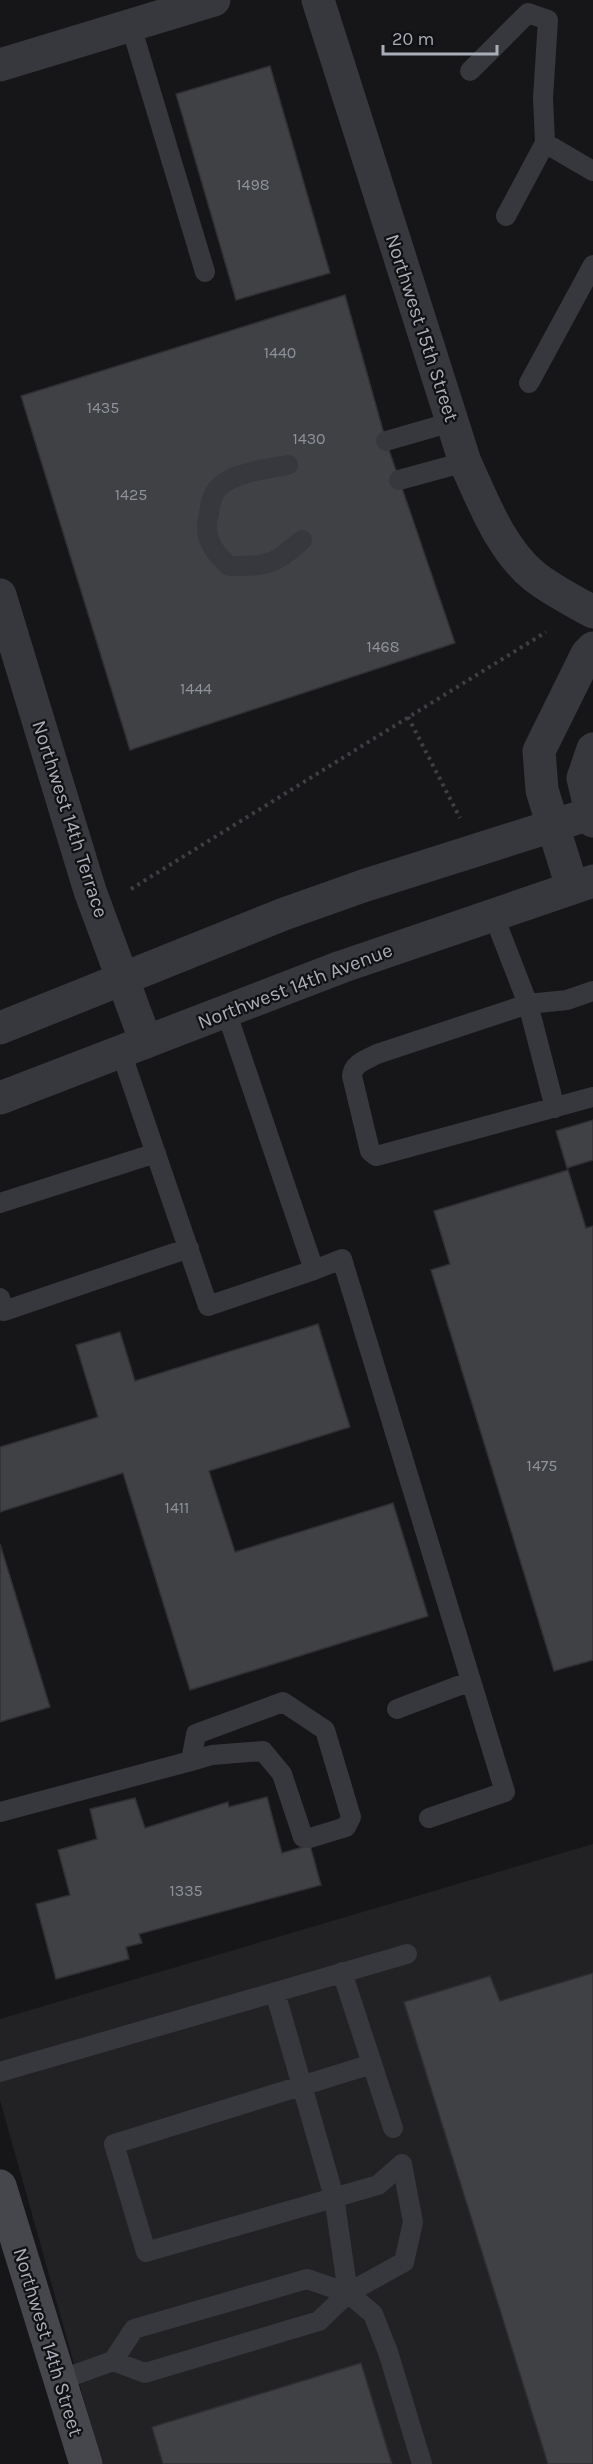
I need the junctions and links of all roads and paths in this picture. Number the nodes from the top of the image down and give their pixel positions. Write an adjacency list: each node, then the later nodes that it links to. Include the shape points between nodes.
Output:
1 (214, 0): 3 (street)
2 (318, 0): 12 (street, Northwest 15th Street)
3 (131, 26): 4 (street); 10 (lane)
4 (0, 65)
5 (470, 71): 6 (lane, via 528,13 548,20 543,98)
6 (545, 143): 7 (lane); 8 (lane)
7 (593, 171)
8 (507, 216)
9 (593, 265): 11 (lane)
10 (205, 272)
11 (529, 382)
12 (452, 422): 13 (lane); 14 (street, Northwest 15th Street)
13 (386, 441)
14 (465, 462): 16 (lane); 19 (street, Northwest 15th Street, via 508,546 534,576)
15 (288, 465): 17 (lane, via 236,476 217,489 207,527 211,549 229,566 259,566 279,561)
16 (399, 480)
17 (302, 540)
18 (0, 595): 30 (street, Northwest 14th Terrace, via 90,891)
19 (593, 612)
20 (546, 632): 22 (path)
21 (593, 648): 26 (street, via 539,751 542,790)
22 (408, 717): 25 (path); 28 (path)
23 (593, 749): 24 (street, via 584,778)
24 (592, 816): 26 (street)
25 (462, 822)
26 (553, 826): 27 (street); 30 (street, via 284,914)
27 (583, 884): 29 (street, Northwest 14th Avenue)
28 (131, 889)
29 (493, 914): 32 (lane); 33 (street, Northwest 14th Avenue)
30 (123, 980): 34 (street); 35 (street, Northwest 14th Terrace)
31 (593, 991): 32 (lane, via 567,1000)
32 (528, 1005): 38 (lane); 38 (lane, via 357,1064 352,1076 370,1151 376,1156)
33 (226, 1011): 35 (street, Northwest 14th Avenue); 42 (lane)
34 (0, 1028)
35 (133, 1047): 37 (street, Northwest 14th Avenue); 39 (lane)
36 (593, 1097): 38 (lane)
37 (0, 1098)
38 (555, 1108)
39 (156, 1153): 40 (lane); 41 (lane)
40 (0, 1203)
41 (189, 1248): 42 (lane, via 208,1306); 43 (lane)
42 (314, 1270): 44 (lane, via 342,1259)
43 (2, 1305)
44 (471, 1681): 45 (lane); 48 (lane, via 505,1792)
45 (397, 1709)
46 (191, 1761): 46 (lane, via 212,1755 263,1751 282,1774 303,1838 350,1823 325,1730 282,1702 196,1734); 47 (lane)
47 (0, 1812)
48 (429, 1818)
49 (407, 1954): 50 (lane)
50 (342, 1972): 51 (lane); 52 (lane)
51 (275, 1992): 53 (lane); 54 (lane)
52 (372, 2064): 54 (lane); 55 (lane)
53 (0, 2072)
54 (302, 2085): 57 (lane); 57 (lane, via 114,2144 146,2252)
55 (393, 2128)
56 (0, 2186): 60 (main road, Northwest 14th Street)
57 (334, 2197): 58 (lane); 58 (lane, via 378,2185 402,2164 413,2222 404,2262)
58 (348, 2293): 59 (lane, via 319,2321 145,2373); 59 (lane, via 307,2279 274,2288 134,2329); 62 (lane, via 373,2313)
59 (113, 2361): 60 (lane)
60 (60, 2380): 61 (main road, Northwest 14th Street)
61 (86, 2464)
62 (422, 2464)

